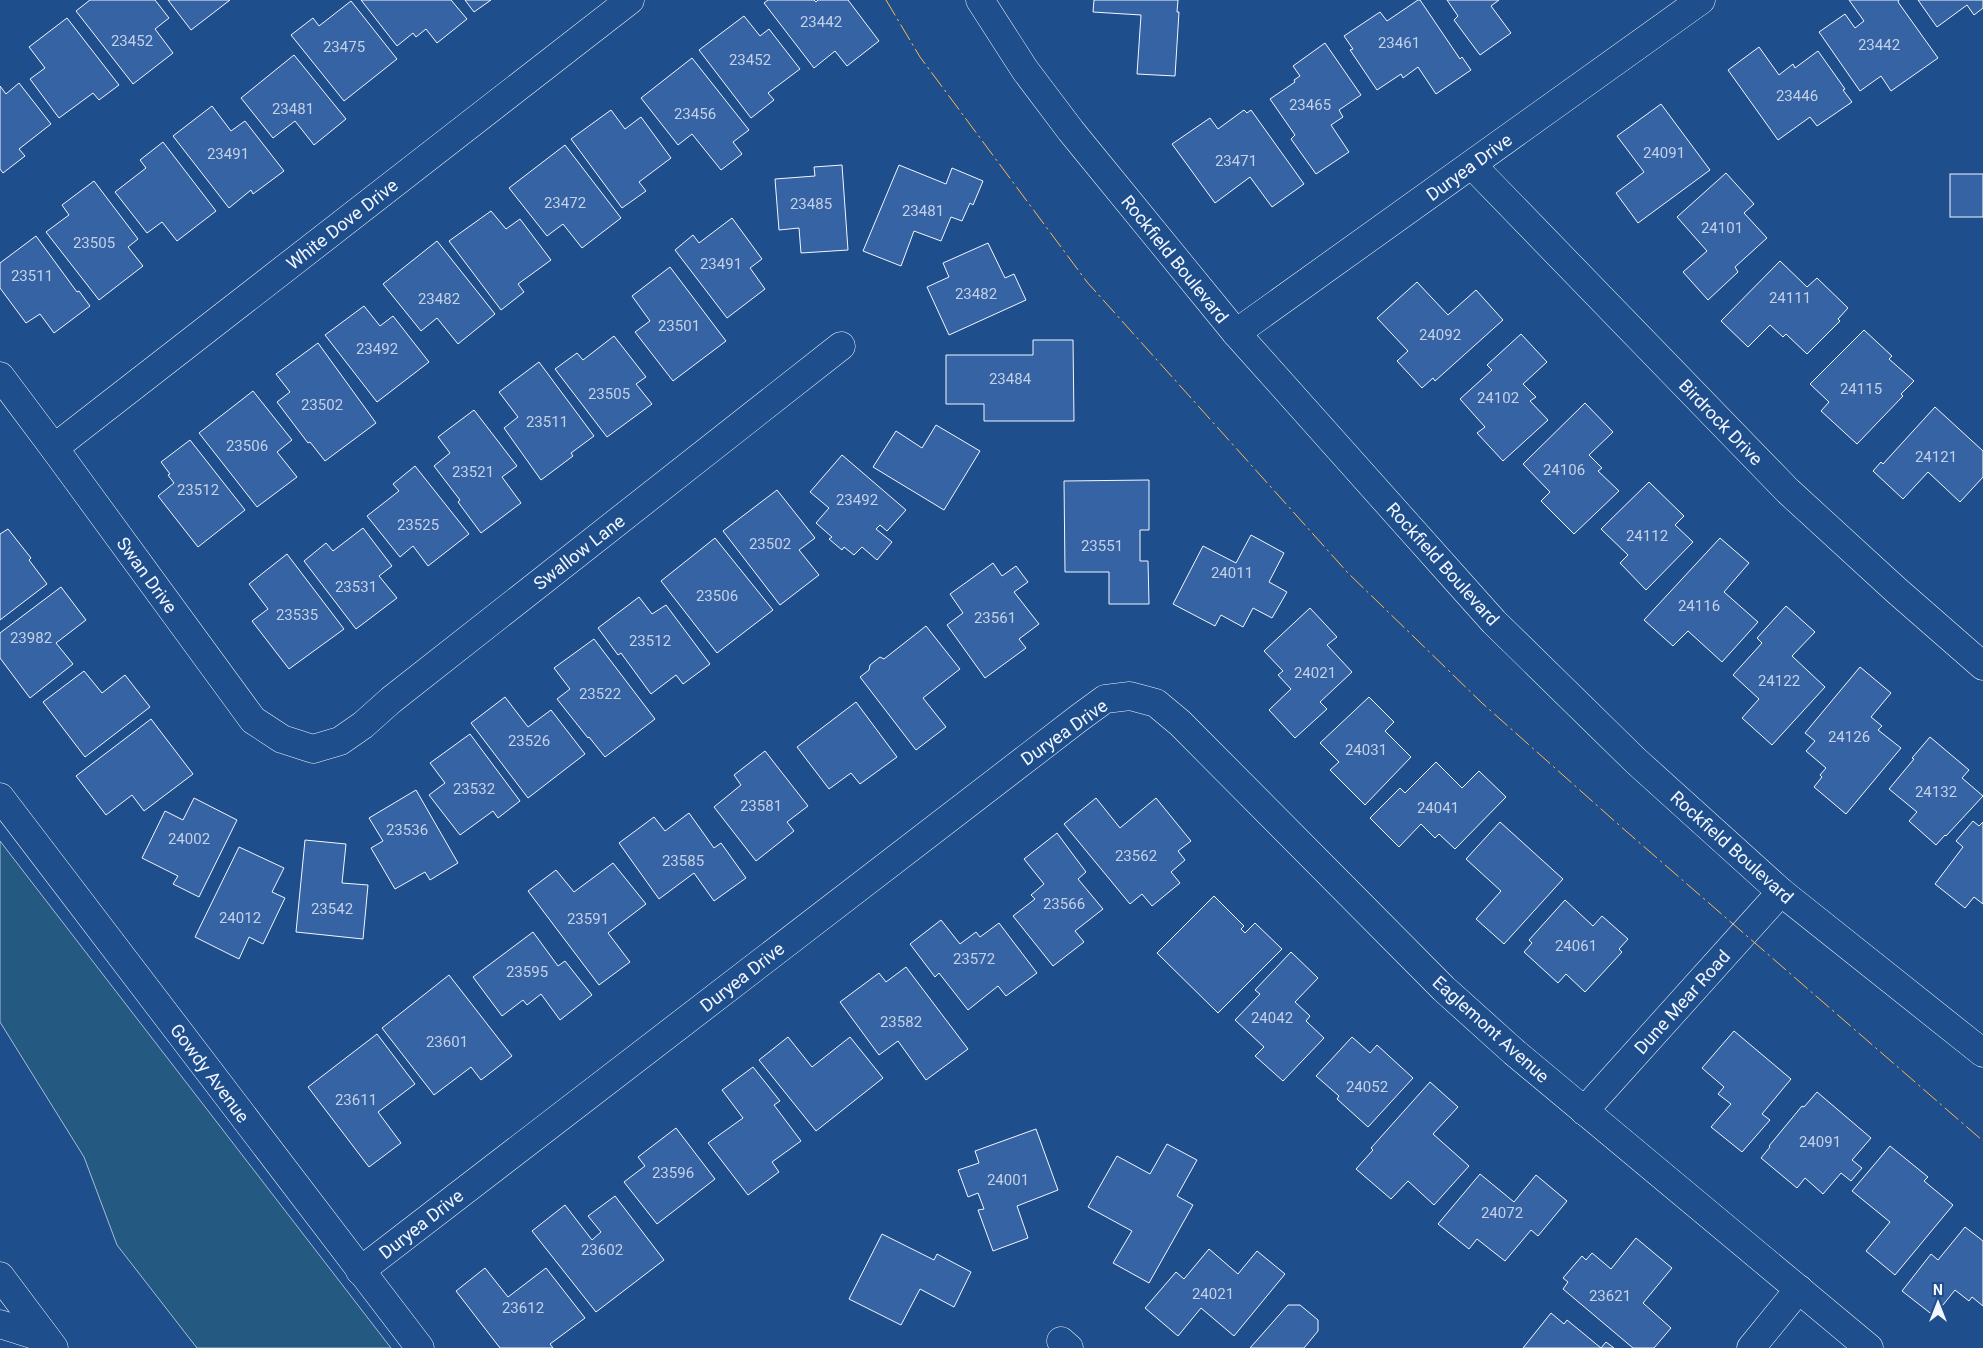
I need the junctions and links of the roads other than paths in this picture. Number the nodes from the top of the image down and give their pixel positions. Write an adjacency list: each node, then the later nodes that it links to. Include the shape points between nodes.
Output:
1 (980, 0): 5 (main road, Rockfield Boulevard, via 1025,70 1071,132)
2 (1701, 0): 4 (main road, Duryea Drive)
3 (624, 2): 8 (main road, White Dove Drive)
4 (1472, 165): 5 (main road, Duryea Drive); 9 (main road, Birdrock Drive, via 1788,491)
5 (1236, 333): 13 (main road, Rockfield Boulevard, via 1494,622 1636,761)
6 (841, 346): 11 (main road, Swallow Lane, via 363,725 340,740)
7 (0, 376): 8 (main road, Swan Drive)
8 (54, 448): 11 (main road, Swan Drive, via 253,720 282,739)
9 (1983, 666)
10 (1130, 696): 15 (main road, Eaglemont Avenue, via 1156,703 1180,723 1444,989); 16 (main road, Duryea Drive, via 1105,699 1079,718)
11 (313, 749)
12 (0, 797): 16 (main road, Gowdy Avenue)
13 (1781, 892): 14 (main road, Rockfield Boulevard); 15 (main road, Dune Mear Road)
14 (1983, 1053)
15 (1584, 1111): 18 (main road, Eaglemont Avenue)
16 (360, 1271): 21 (main road, Gowdy Avenue)
17 (0, 1276): 20 (main road)
18 (1799, 1289): 22 (main road); 23 (main road, Eaglemont Avenue)
19 (0, 1324): 20 (main road)
20 (51, 1344)
21 (420, 1348)
22 (1751, 1348)
23 (1869, 1348)

